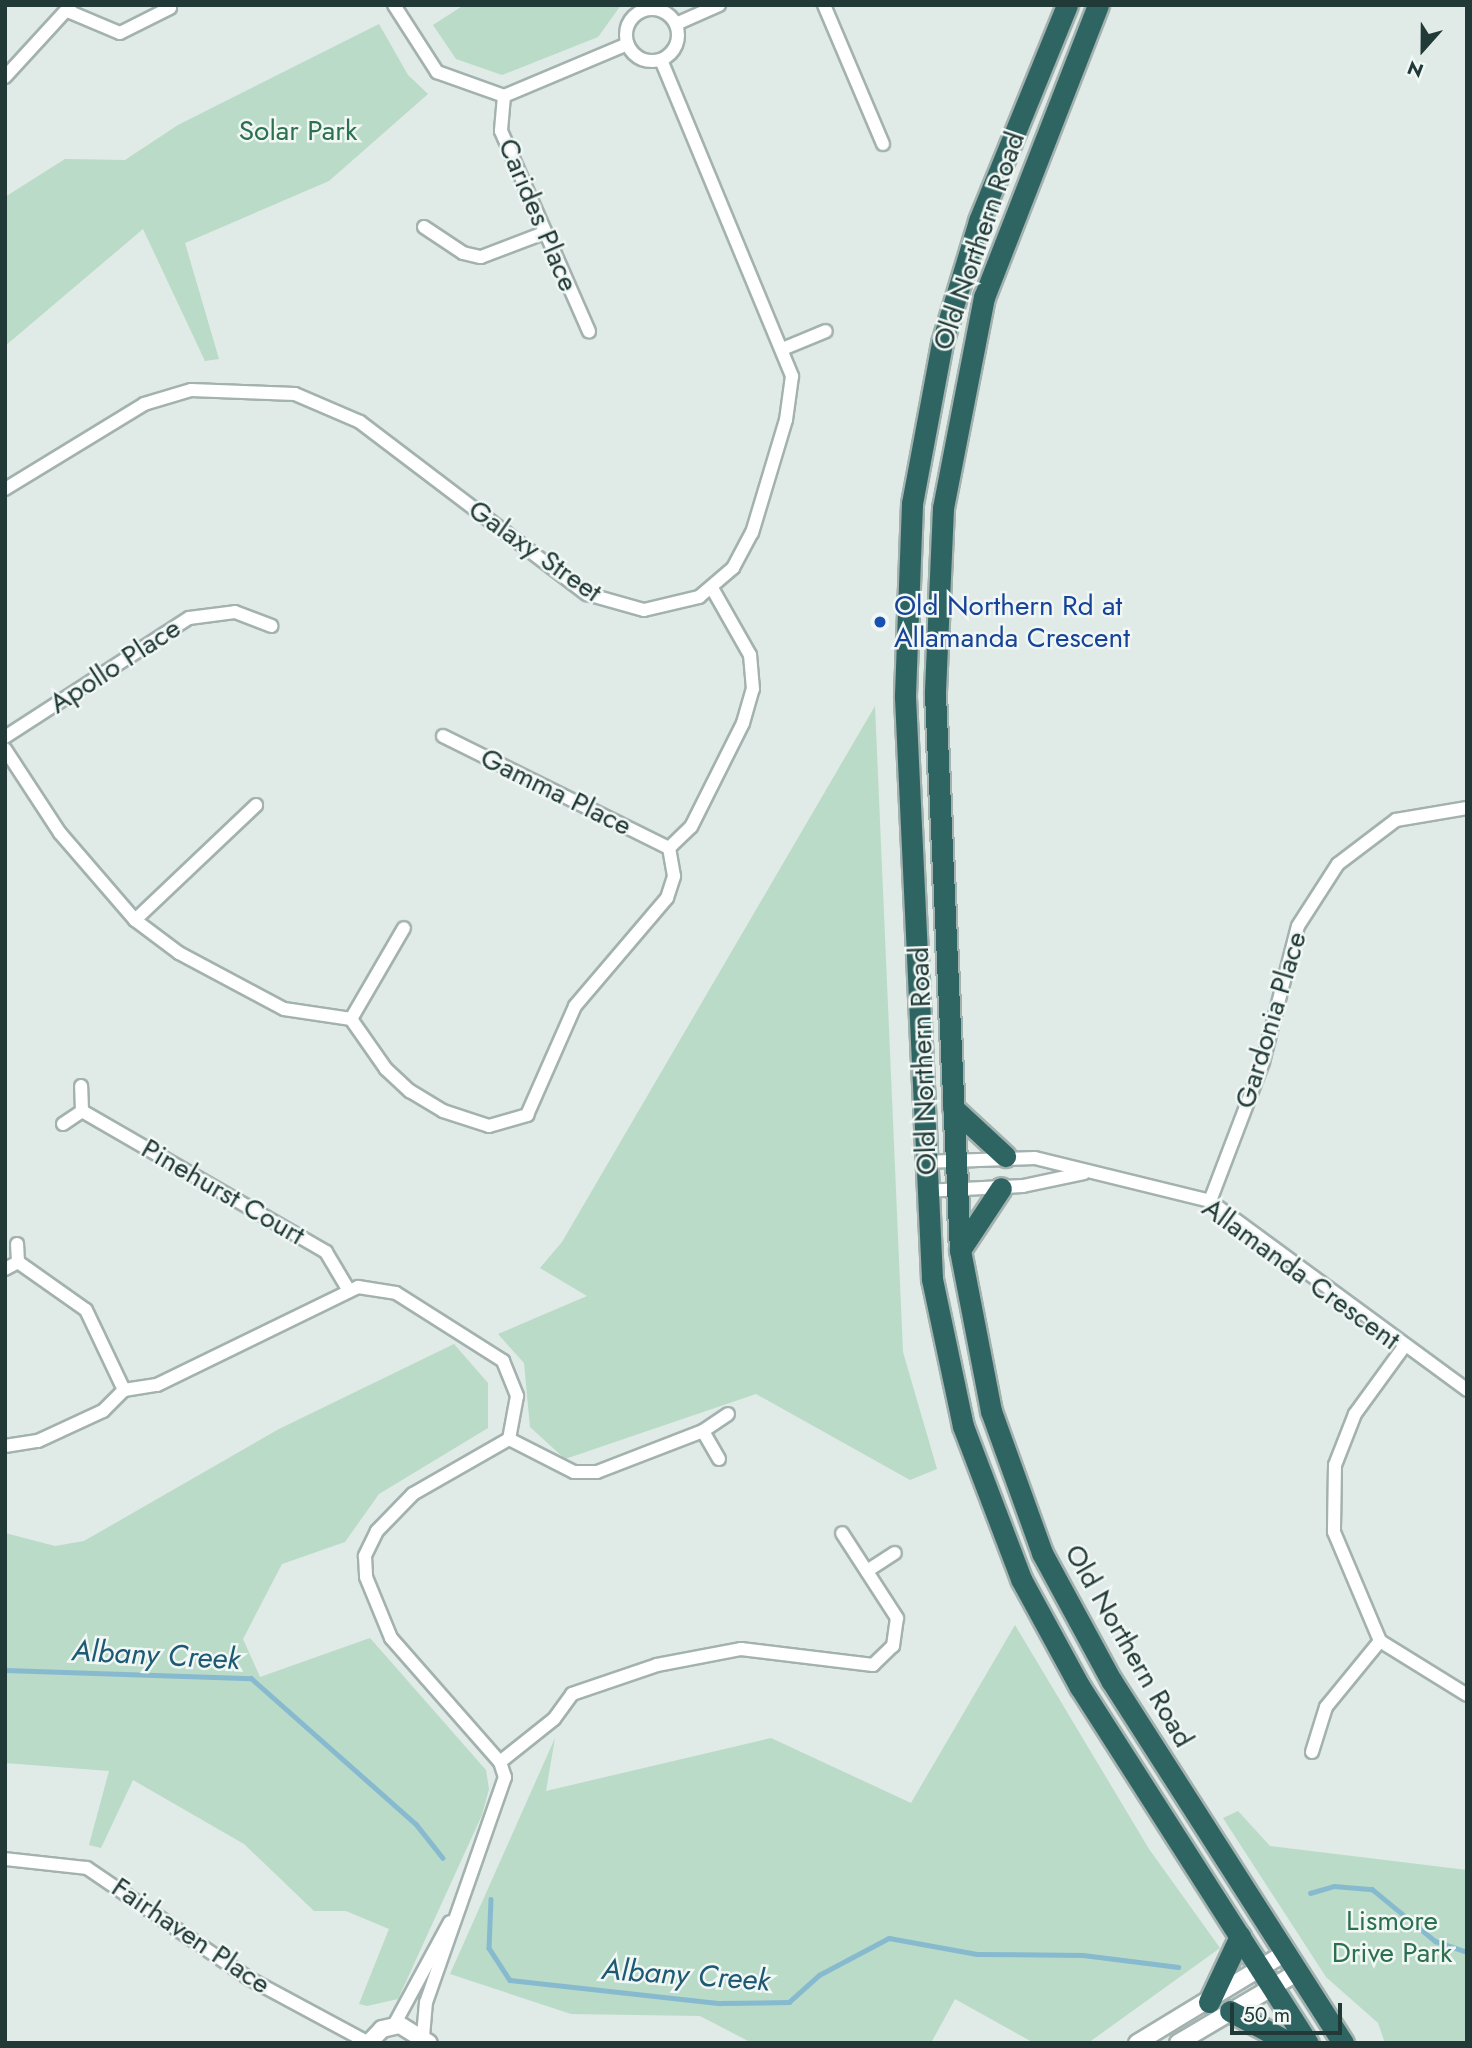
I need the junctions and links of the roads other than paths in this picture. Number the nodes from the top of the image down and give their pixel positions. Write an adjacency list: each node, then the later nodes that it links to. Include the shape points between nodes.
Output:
1 (394, 5): 12 (street, via 437,72)
2 (719, 5): 8 (street)
3 (824, 5): 13 (street)
4 (1067, 5): 37 (highway, Old Northern Road, via 979,221 943,343 912,504 904,646)
5 (1098, 5): 32 (highway, Old Northern Road, via 984,298 943,508 935,694)
6 (170, 8): 7 (street, via 120,33)
7 (70, 9): 11 (street)
8 (676, 24): 9 (street, via 662,11 642,11 628,25); 10 (street, via 677,45)
9 (628, 44): 10 (street, via 638,57); 12 (street)
10 (661, 60): 18 (street, Galaxy Street)
11 (5, 77)
12 (503, 96): 15 (street, Carides Place, via 501,131)
13 (883, 144)
14 (424, 227): 15 (street, via 463,253 481,257)
15 (544, 233): 16 (street, Carides Place)
16 (589, 331)
17 (826, 331): 18 (street)
18 (785, 348): 20 (street, Galaxy Street, via 792,391 774,460 742,553)
19 (5, 489): 20 (street, Galaxy Street, via 144,404 191,390 295,394 360,422 587,594 644,610 682,604)
20 (712, 588): 27 (street, via 750,655 753,689 691,827)
21 (271, 626): 23 (street, Apollo Place, via 235,612 188,618)
22 (443, 736): 27 (street, Gamma Place)
23 (5, 737)
24 (5, 749): 28 (street, via 60,833)
25 (256, 805): 28 (street)
26 (1467, 808): 42 (street, Gardonia Place, via 1396,820 1338,864 1298,926 1263,1062)
27 (669, 848): 30 (street, via 674,876 667,898 575,1006 527,1115 489,1126 443,1111 386,1069)
28 (135, 920): 30 (street, via 179,953 284,1009)
29 (404, 928): 30 (street)
30 (351, 1019)
31 (81, 1086): 33 (street)
32 (953, 1108): 35 (highway); 36 (highway, Old Northern Road)
33 (82, 1111): 34 (street); 47 (street, Pinehurst Court, via 326,1252)
34 (63, 1124)
35 (1005, 1156): 36 (street, Allamanda Crescent); 38 (street, Allamanda Crescent, via 1061,1162)
36 (954, 1159): 37 (street, Allamanda Crescent); 41 (highway, Old Northern Road)
37 (923, 1162): 40 (highway, Old Northern Road)
38 (1084, 1173): 39 (street, Allamanda Crescent); 42 (street, Allamanda Crescent)
39 (1001, 1188): 41 (street, Allamanda Crescent); 44 (highway)
40 (923, 1191): 41 (street, Allamanda Crescent); 65 (highway, Old Northern Road, via 951,1377 1003,1537 1080,1687)
41 (956, 1191): 44 (highway, Old Northern Road)
42 (1210, 1201): 48 (street, Allamanda Crescent)
43 (17, 1244): 45 (street)
44 (960, 1250): 66 (highway, Old Northern Road, via 990,1410 1042,1553 1111,1680)
45 (18, 1262): 46 (street); 49 (street, via 86,1310)
46 (5, 1269)
47 (348, 1289): 49 (street, via 157,1384); 53 (street, via 383,1287 488,1346 503,1361 517,1396)
48 (1403, 1348): 50 (street, Allamanda Crescent); 59 (street, via 1355,1414 1335,1465 1334,1532)
49 (124, 1390): 54 (street, via 85,1420 19,1448)
50 (1467, 1390)
51 (729, 1414): 52 (street)
52 (703, 1431): 53 (street, via 597,1472 575,1472); 55 (street)
53 (509, 1439): 62 (street, via 413,1494 377,1531 365,1556 366,1577 391,1639)
54 (5, 1446)
55 (719, 1458)
56 (842, 1533): 58 (street)
57 (895, 1553): 58 (street)
58 (867, 1571): 62 (street, via 897,1618 898,1633 873,1665 741,1649 657,1665 572,1695 554,1719)
59 (1380, 1642): 60 (street); 61 (street, via 1326,1707)
60 (1467, 1695)
61 (1312, 1752)
62 (500, 1762): 64 (street, via 505,1777 497,1812)
63 (5, 1859): 73 (street, Fairhaven Place, via 87,1868 239,1973)
64 (457, 1909): 71 (street); 72 (street, via 426,2002)
65 (1240, 1936): 68 (highway, Old Northern Road); 69 (highway)
66 (1285, 1953): 67 (highway, Old Northern Road); 68 (street)
67 (1298, 1972): 68 (street); 78 (highway, Old Northern Road)
68 (1266, 1977): 69 (street); 70 (street); 77 (highway, Old Northern Road)
69 (1209, 2002): 74 (street)
70 (1230, 2011): 75 (street); 76 (highway)
71 (394, 2025): 72 (street); 73 (street)
72 (426, 2039)
73 (369, 2043)
74 (1137, 2043)
75 (1178, 2043)
76 (1290, 2043)
77 (1308, 2043)
78 (1343, 2043)

